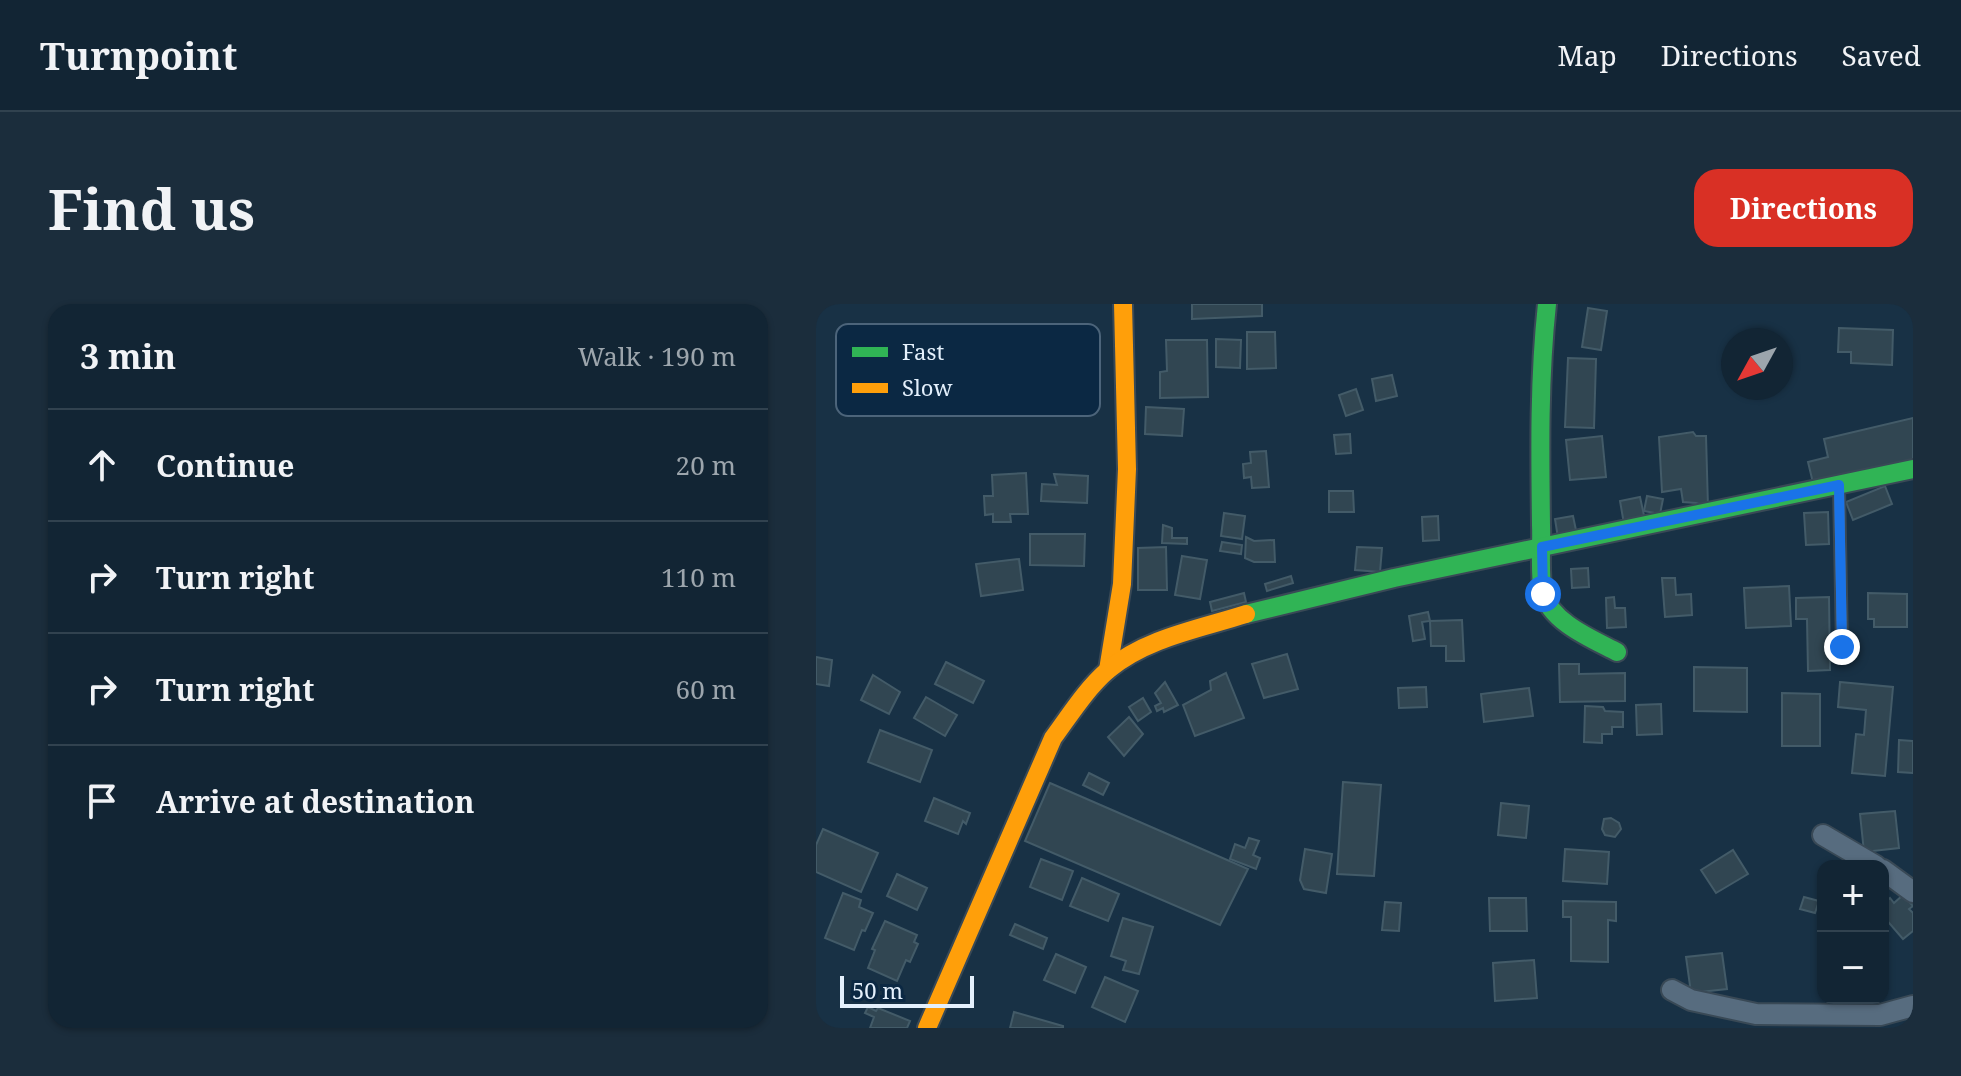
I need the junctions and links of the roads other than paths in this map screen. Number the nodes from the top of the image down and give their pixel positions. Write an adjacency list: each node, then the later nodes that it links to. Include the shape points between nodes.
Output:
1 (1123, 304): 8 (main road, via 1127,469 1122,584)
2 (1547, 304): 5 (main road, via 1539,429)
3 (1913, 469): 4 (main road)
4 (1839, 485): 5 (main road); 6 (lane)
5 (1542, 547): 7 (main road, via 1543,594 1565,625); 8 (main road, via 1255,611 1147,645)
6 (1842, 647)
7 (1617, 652)
8 (1108, 670): 15 (main road, via 1053,738)
9 (1823, 835): 10 (street)
10 (1866, 860)
11 (1889, 874): 12 (street)
12 (1913, 892)
13 (1672, 990): 14 (street, via 1691,1000 1756,1014 1880,1015)
14 (1913, 1006)
15 (927, 1028)

